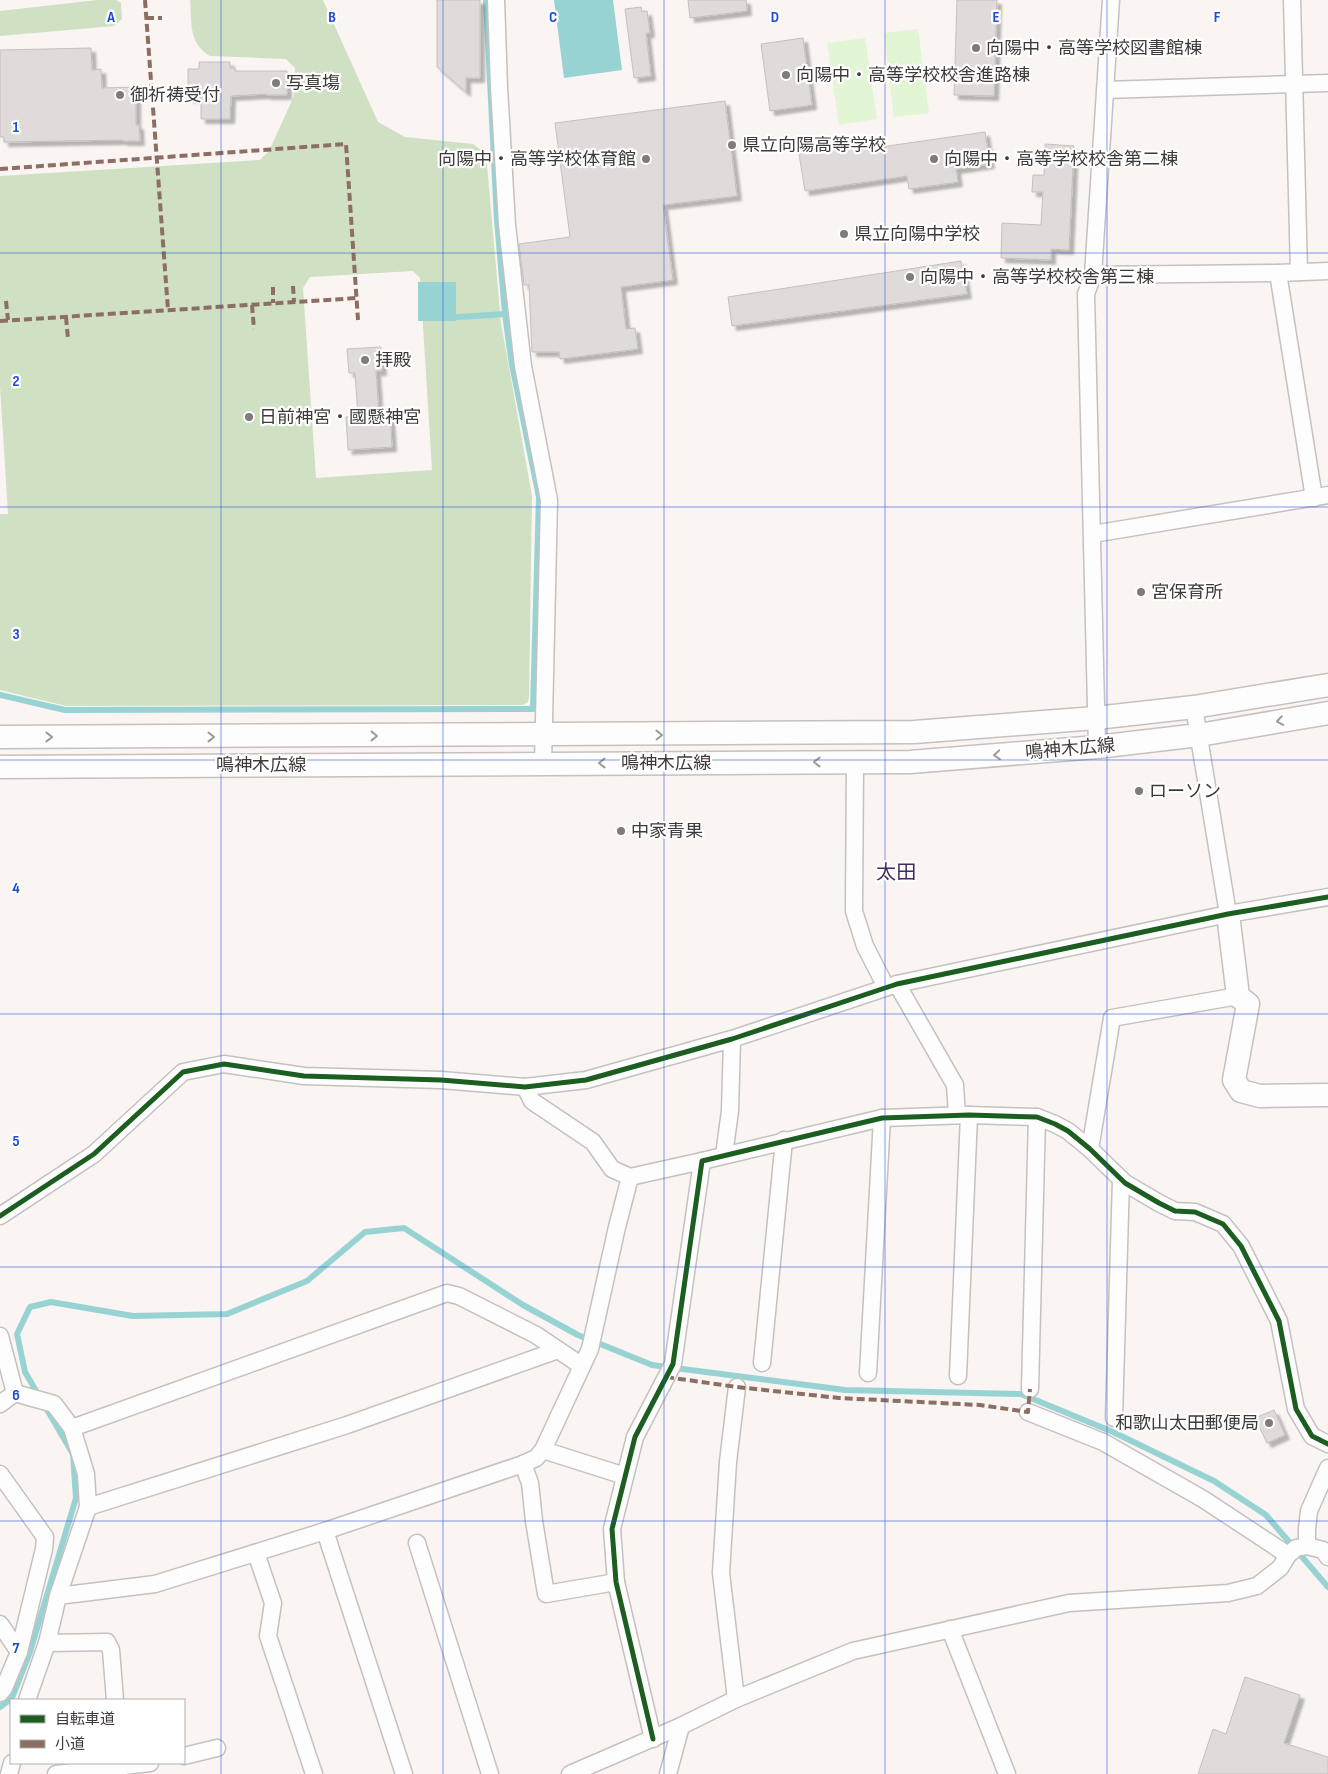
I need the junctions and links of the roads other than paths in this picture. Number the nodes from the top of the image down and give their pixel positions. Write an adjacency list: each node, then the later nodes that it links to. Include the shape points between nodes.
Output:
1 (496, 0): 18 (street, via 507,225 523,366 549,500)
2 (1111, 0): 6 (street)
3 (1292, 0): 5 (street)
4 (1328, 83): 5 (street)
5 (1295, 84): 6 (street); 8 (street)
6 (1104, 90): 10 (street)
7 (1328, 271): 8 (street)
8 (1299, 272): 9 (street)
9 (1278, 273): 10 (street); 11 (street)
10 (1093, 275): 12 (street, via 1086,294)
11 (1321, 497): 12 (street)
12 (1093, 534): 16 (street)
13 (1328, 685): 14 (main road, 鳴神木広線)
14 (1194, 707): 16 (main road, 鳴神木広線); 17 (street)
15 (1328, 713): 17 (main road, 鳴神木広線, one-way to 17)
16 (1096, 718): 18 (main road, 鳴神木広線, one-way to 16, via 914,732); 20 (street)
17 (1199, 735): 20 (main road, 鳴神木広線); 25 (street)
18 (544, 736): 19 (main road, 鳴神木広線, one-way to 18); 22 (street)
19 (0, 738)
20 (1096, 747): 21 (main road, 鳴神木広線, one-way to 21, via 910,762)
21 (855, 762): 22 (main road, 鳴神木広線, one-way to 22); 26 (street, via 854,910 865,946)
22 (543, 764): 23 (main road, 鳴神木広線)
23 (0, 767)
24 (1328, 897): 25 (street)
25 (1228, 914): 26 (street); 27 (main road)
26 (891, 985): 28 (street); 31 (street, via 955,1085)
27 (1238, 996): 30 (main road, via 1248,1004 1234,1080 1241,1091 1260,1096); 35 (street, via 1112,1018)
28 (732, 1039): 29 (street, via 586,1080); 36 (street, via 730,1111)
29 (525, 1087): 38 (street, via 532,1101 593,1142 612,1169); 40 (street, via 441,1080 304,1076 224,1064 183,1072 94,1154)
30 (1328, 1095)
31 (963, 1115): 32 (street); 33 (street); 46 (street)
32 (1037, 1117): 35 (street, via 1068,1131); 48 (street)
33 (882, 1118): 34 (street); 45 (street)
34 (784, 1140): 36 (street); 43 (street)
35 (1090, 1149): 39 (street)
36 (724, 1155): 37 (street)
37 (702, 1160): 38 (street); 59 (street, via 673,1364 635,1437)
38 (630, 1177): 44 (street, via 590,1349)
39 (1121, 1179): 52 (street); 54 (street, via 1176,1211 1195,1212 1223,1224 1241,1246 1279,1321 1296,1409 1312,1436)
40 (0, 1216)
41 (0, 1336): 49 (street)
42 (558, 1350): 44 (street); 53 (street, via 468,1300 447,1293); 60 (street, via 347,1425)
43 (762, 1364)
44 (582, 1366): 55 (street)
45 (868, 1373)
46 (958, 1376)
47 (737, 1387): 74 (street, via 728,1462 721,1573)
48 (1030, 1389)
49 (15, 1392): 50 (street); 53 (street, via 54,1404)
50 (0, 1404)
51 (1028, 1412): 65 (street, via 1103,1442 1203,1499)
52 (1114, 1418)
53 (72, 1428): 60 (street, via 86,1474)
54 (1328, 1444)
55 (543, 1450): 56 (street, via 536,1458); 59 (street)
56 (523, 1464): 61 (street); 67 (street, via 530,1483 546,1594)
57 (1328, 1468): 63 (street, via 1309,1510)
58 (0, 1474): 72 (street, via 45,1537)
59 (625, 1476): 67 (street, via 612,1529)
60 (88, 1507): 68 (street)
61 (325, 1531): 64 (street); 85 (street)
62 (417, 1543): 86 (street)
63 (1308, 1546): 65 (street, via 1296,1548); 66 (street, via 1323,1550)
64 (256, 1553): 68 (street, via 154,1584); 84 (street, via 273,1604 268,1636)
65 (1288, 1555): 70 (street, via 1280,1568 1257,1586 1228,1593 1069,1603)
66 (1328, 1557)
67 (616, 1582): 78 (street)
68 (58, 1596): 71 (street)
69 (0, 1624): 72 (street)
70 (950, 1629): 74 (street, via 853,1651); 89 (street)
71 (47, 1643): 75 (street); 76 (street, via 107,1642 111,1650)
72 (19, 1652): 73 (street)
73 (0, 1693)
74 (736, 1698): 77 (street)
75 (27, 1699)
76 (114, 1699)
77 (681, 1726): 78 (street); 88 (street)
78 (653, 1738): 87 (street)
79 (217, 1748): 80 (street)
80 (185, 1756)
81 (144, 1764): 82 (street)
82 (119, 1768): 83 (street)
83 (56, 1774)
84 (314, 1774)
85 (404, 1774)
86 (490, 1774)
87 (570, 1774)
88 (668, 1774)
89 (1007, 1774)

